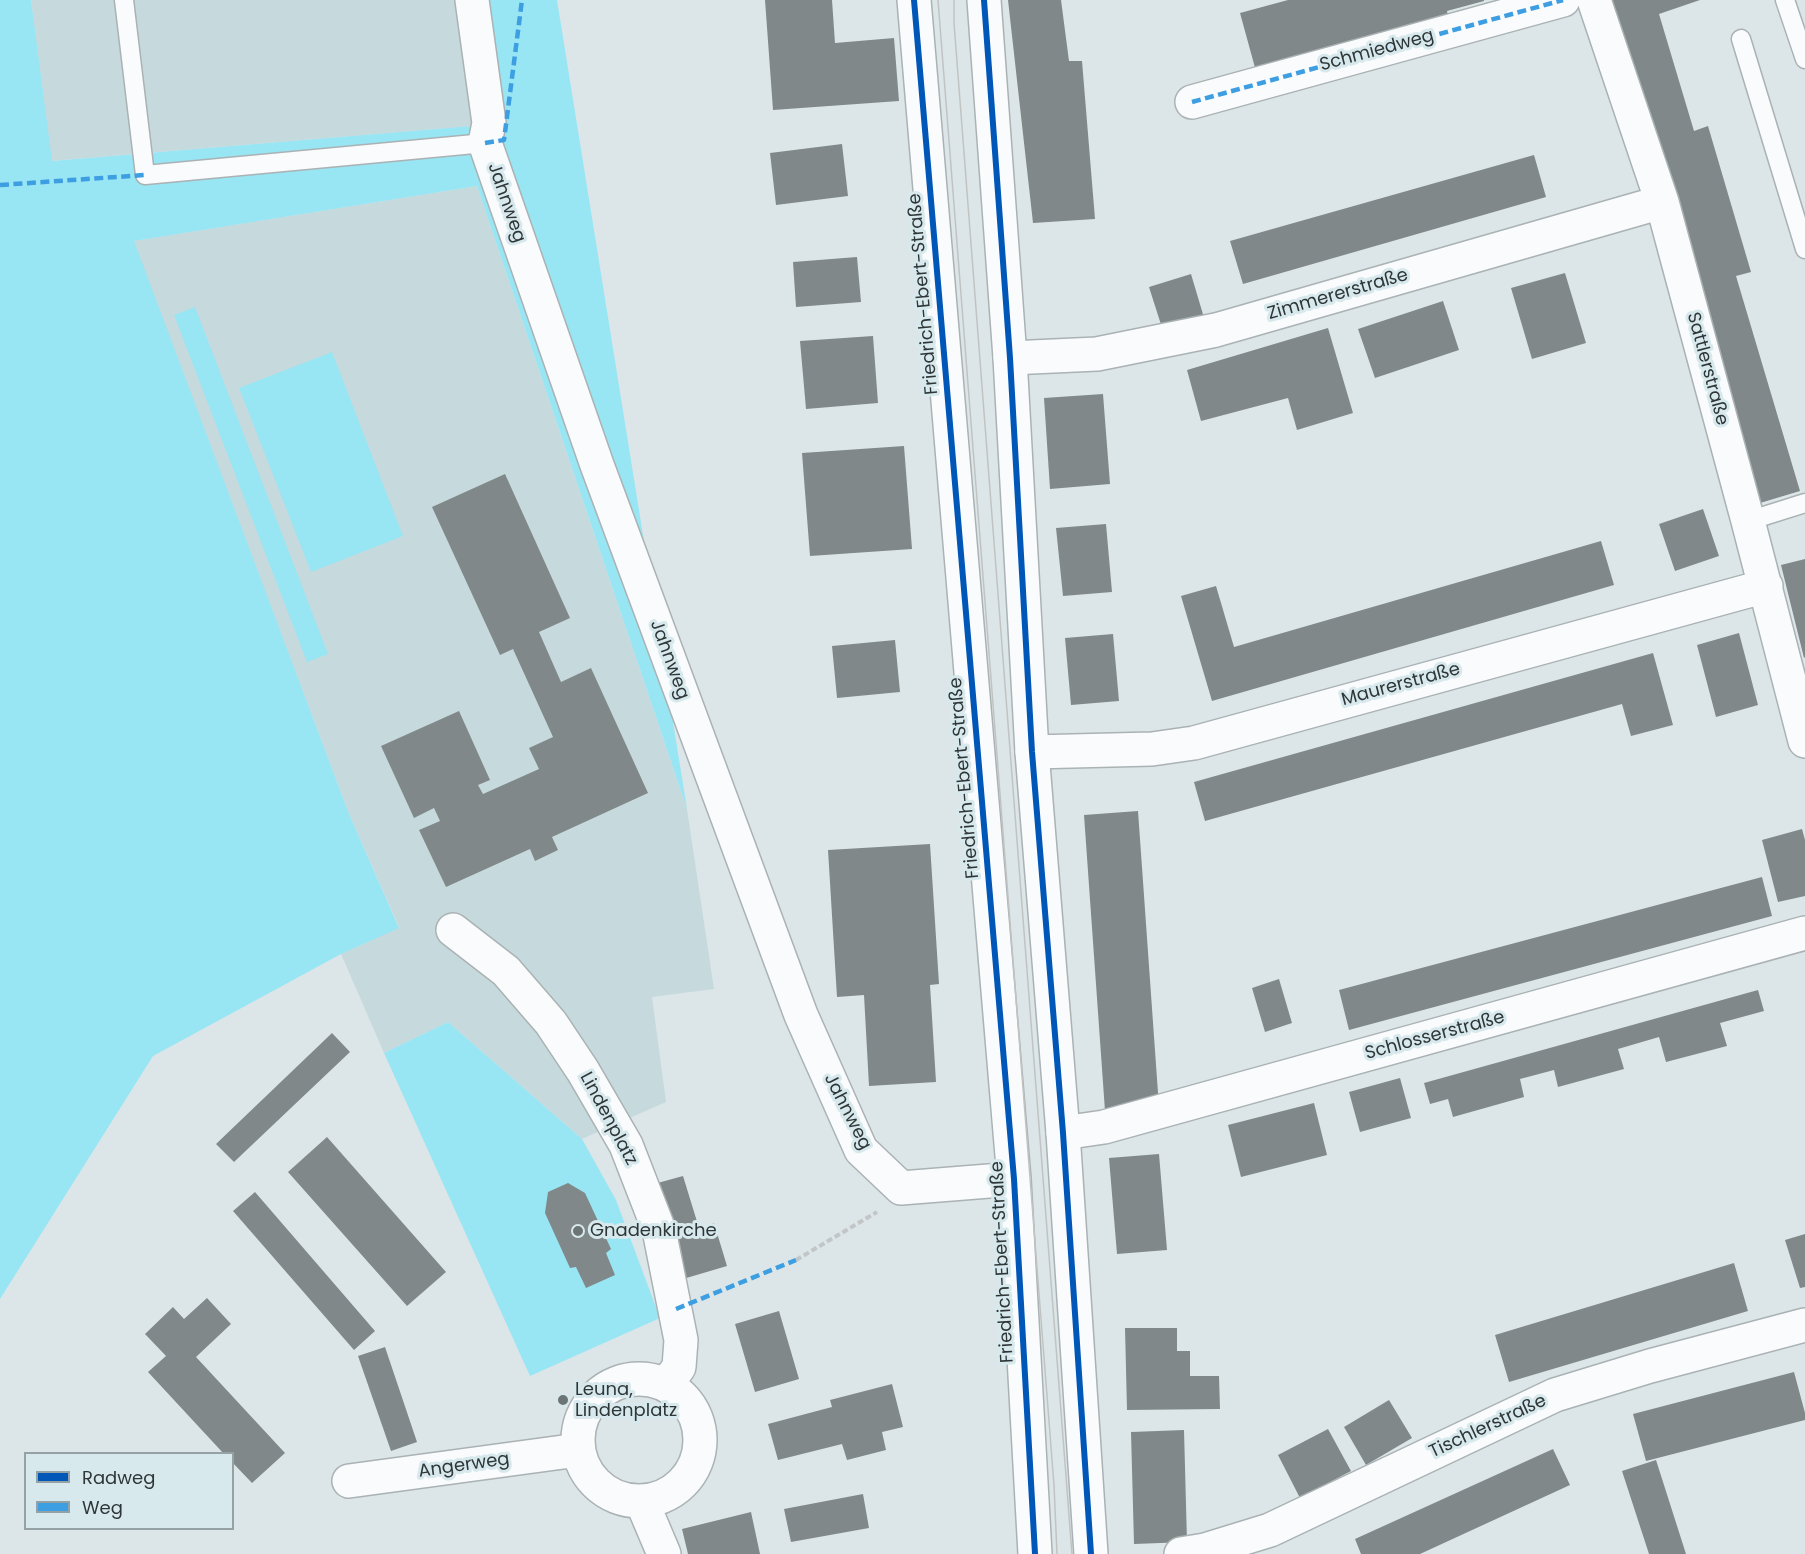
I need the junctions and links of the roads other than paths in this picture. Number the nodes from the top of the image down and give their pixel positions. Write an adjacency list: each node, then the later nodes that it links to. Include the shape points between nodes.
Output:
1 (124, 0): 11 (lane, via 145,175)
2 (472, 0): 11 (street, Jahnweg, via 489,123)
3 (914, 0): 23 (street, Friedrich-Ebert-Straße)
4 (984, 0): 14 (street)
5 (1563, 0): 10 (street, Schmiedweg)
6 (1594, 0): 12 (street, Sattlerstraße)
7 (1785, 0): 9 (lane)
8 (1741, 39): 13 (lane)
9 (1805, 59)
10 (1192, 102)
11 (485, 143): 23 (street, Jahnweg, via 597,465 801,1016 861,1150 902,1188)
12 (1662, 202): 14 (street, Zimmererstraße, via 1216,330 1097,354); 16 (street, Sattlerstraße)
13 (1805, 249)
14 (1010, 358): 19 (street)
15 (1805, 503): 16 (lane)
16 (1748, 521): 17 (street, Sattlerstraße)
17 (1766, 586): 18 (street, Sattlerstraße); 19 (street, Maurerstraße, via 1194,743 1152,749)
18 (1805, 741)
19 (1032, 752): 22 (street)
20 (453, 930): 25 (street, Lindenplatz, via 506,971 550,1023 626,1145 659,1230 681,1340 679,1367)
21 (1805, 933): 22 (street, Schlosserstraße, via 1104,1127)
22 (1063, 1133): 31 (street)
23 (1014, 1179): 30 (street, Friedrich-Ebert-Straße)
24 (1805, 1325): 32 (street, Tischlerstraße, via 1555,1395 1270,1530)
25 (666, 1385): 26 (street, via 643,1379 621,1381 597,1395 585,1410); 28 (street, via 680,1395 695,1416 700,1439 695,1464 684,1482 664,1496)
26 (578, 1450): 27 (street, Angerweg); 28 (street, via 594,1483 621,1499)
27 (349, 1481)
28 (642, 1502): 29 (street)
29 (664, 1554)
30 (1035, 1554)
31 (1090, 1554)
32 (1181, 1554)

